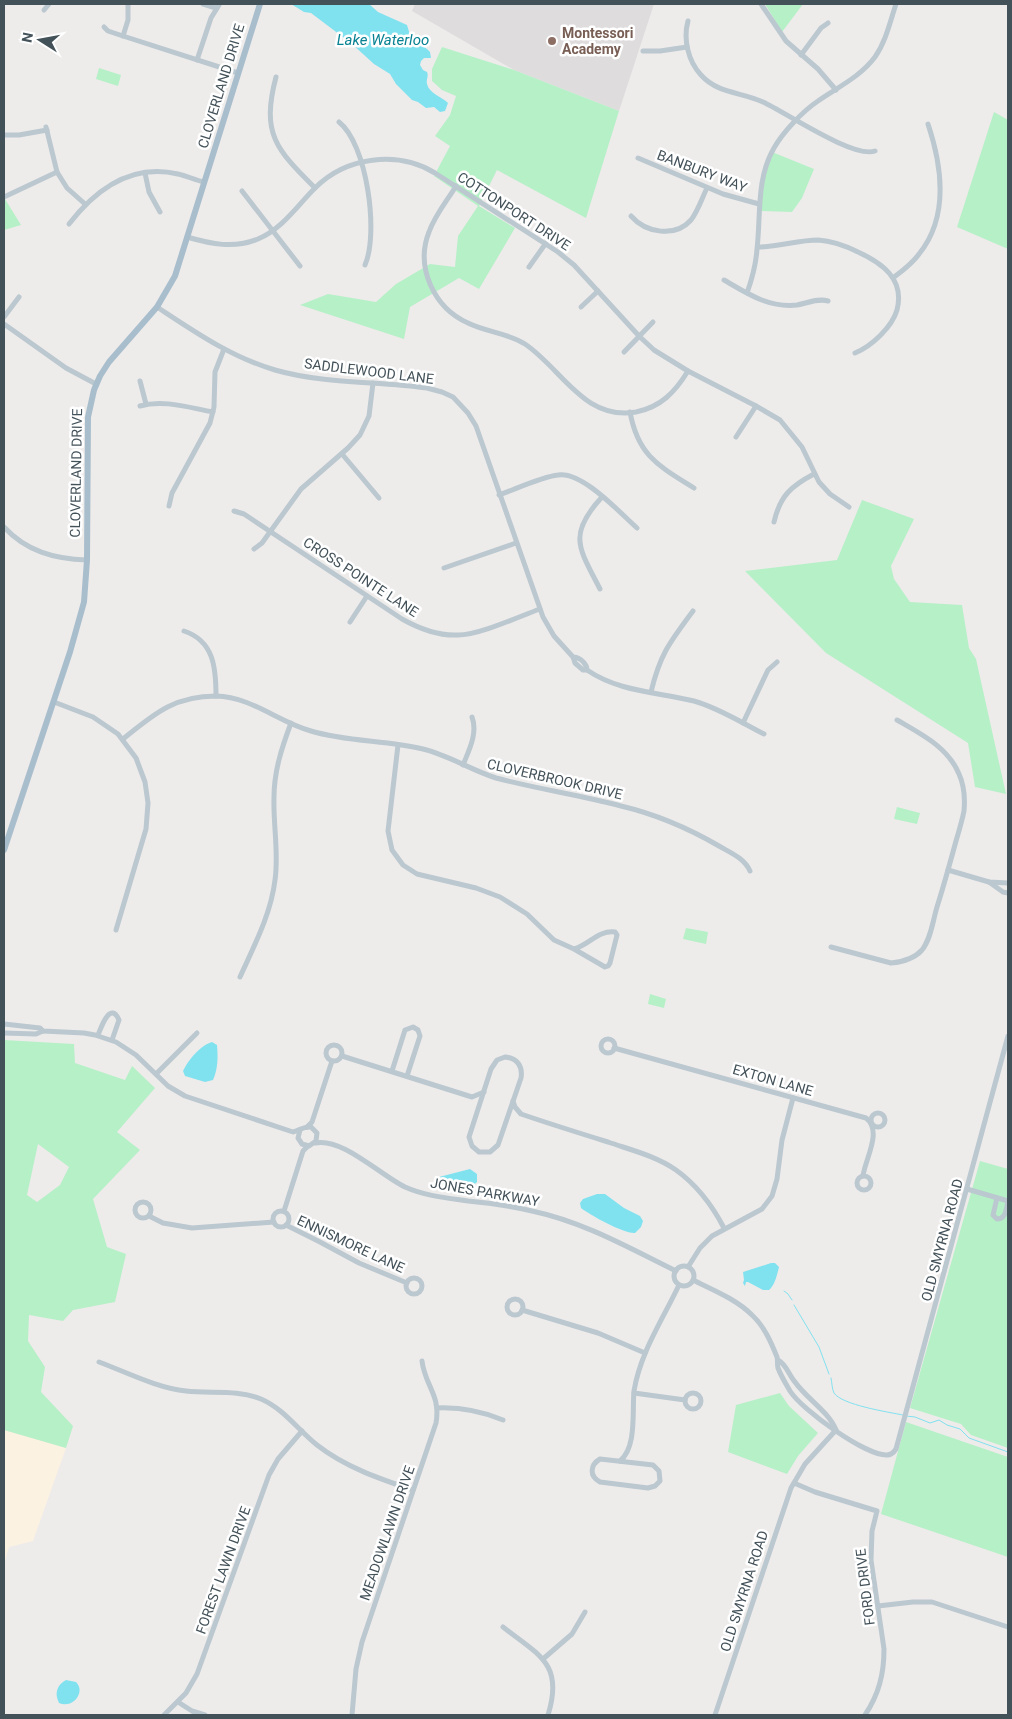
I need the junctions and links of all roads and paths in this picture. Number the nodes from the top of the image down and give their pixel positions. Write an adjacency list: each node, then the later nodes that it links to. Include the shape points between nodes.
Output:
1 (50, 4): 8 (street)
2 (128, 4): 12 (street)
3 (203, 4): 7 (street)
4 (260, 4): 17 (main road, CLOVERLAND DRIVE)
5 (761, 4): 15 (street, via 784,38)
6 (896, 4): 19 (street, via 876,54 859,74)
7 (217, 6): 16 (street)
8 (44, 10)
9 (688, 21): 13 (street)
10 (828, 23): 15 (street)
11 (104, 27): 12 (street)
12 (123, 36): 16 (street)
13 (687, 47): 14 (street); 20 (street, via 696,68 712,85 761,101)
14 (643, 51)
15 (802, 55): 19 (street)
16 (197, 60): 17 (street)
17 (238, 73): 29 (main road, CLOVERLAND DRIVE)
18 (276, 77): 31 (street, via 270,107 273,134 284,157)
19 (836, 90): 20 (street, via 816,102)
20 (796, 121): 24 (street, via 863,152); 36 (street, via 772,152 763,178)
21 (339, 122): 26 (street, via 349,132)
22 (928, 124): 47 (street, via 939,169 937,214 924,248)
23 (4, 135): 27 (street, via 47,129)
24 (875, 151)
25 (638, 158): 32 (street, BANBURY WAY)
26 (362, 162): 30 (street, COTTONPORT DRIVE, via 391,159 412,162); 31 (street, COTTONPORT DRIVE, via 335,172); 44 (street, via 372,225 370,252)
27 (57, 172): 34 (street); 35 (street, via 67,188)
28 (145, 173): 29 (street, via 176,174); 35 (street, via 112,184); 37 (street, via 149,192)
29 (204, 182): 41 (main road, CLOVERLAND DRIVE)
30 (456, 186): 42 (street, COTTONPORT DRIVE); 68 (street, via 431,226 425,247 428,279 441,302 464,321 525,344 593,405 609,411)
31 (315, 188): 40 (street, COTTONPORT DRIVE)
32 (707, 188): 36 (street, BANBURY WAY); 38 (street, via 693,217 678,229 657,230)
33 (242, 192): 40 (street)
34 (4, 197)
35 (85, 204): 39 (street)
36 (760, 204): 43 (street)
37 (160, 212)
38 (631, 216)
39 (69, 224)
40 (273, 231): 41 (street, COTTONPORT DRIVE, via 258,239 232,245 211,244); 45 (street)
41 (187, 237): 53 (main road, CLOVERLAND DRIVE, via 175,276)
42 (546, 243): 46 (street); 49 (street, COTTONPORT DRIVE)
43 (758, 247): 47 (street, via 816,240 832,242 875,260); 50 (street)
44 (365, 265)
45 (300, 266)
46 (529, 267)
47 (893, 278): 61 (street, via 898,301 892,321 866,347)
48 (724, 280): 50 (street)
49 (598, 291): 54 (street); 58 (street, COTTONPORT DRIVE)
50 (747, 293): 52 (street, via 764,302 782,305)
51 (18, 297): 55 (street)
52 (828, 300)
53 (157, 307): 59 (street, SADDLEWOOD LANE); 65 (main road, CLOVERLAND DRIVE, via 109,362)
54 (582, 307)
55 (4, 318)
56 (653, 322): 58 (street)
57 (4, 324): 65 (street, via 66,368)
58 (639, 336): 60 (street); 62 (street, COTTONPORT DRIVE)
59 (224, 349): 64 (street, SADDLEWOOD LANE, via 254,363 286,372); 67 (street, via 214,376)
60 (624, 352)
61 (855, 353)
62 (688, 371): 66 (street, COTTONPORT DRIVE); 68 (street, via 665,400)
63 (140, 381): 67 (street, via 143,405 164,403)
64 (373, 383): 70 (street, via 369,419 360,435); 73 (street, SADDLEWOOD LANE, via 436,390 458,402 479,432)
65 (96, 384): 85 (main road, CLOVERLAND DRIVE, via 88,417)
66 (756, 406): 69 (street); 71 (street, COTTONPORT DRIVE, via 780,420 798,441)
67 (213, 412): 76 (street, via 207,430 172,492)
68 (630, 412): 72 (street, via 634,432 643,450)
69 (736, 437)
70 (342, 454): 75 (street); 82 (street, via 304,486)
71 (814, 474): 77 (street, COTTONPORT DRIVE, via 826,490); 79 (street, via 787,492 778,506)
72 (694, 488)
73 (499, 495): 74 (street, via 563,474 579,479); 83 (street, SADDLEWOOD LANE)
74 (602, 497): 81 (street); 87 (street, via 585,517 579,538 582,552)
75 (379, 498)
76 (169, 506)
77 (849, 507)
78 (234, 510): 82 (street, CROSS POINTE LANE)
79 (774, 522)
80 (4, 527): 85 (street, via 20,542 44,554)
81 (637, 528)
82 (271, 531): 84 (street); 88 (street, CROSS POINTE LANE)
83 (516, 543): 86 (street); 89 (street, SADDLEWOOD LANE)
84 (254, 549)
85 (87, 560): 96 (main road, CLOVERLAND DRIVE, via 81,616)
86 (444, 568)
87 (600, 589)
88 (367, 596): 89 (street, CROSS POINTE LANE, via 413,625 452,635 473,632); 91 (street)
89 (540, 609): 94 (street, SADDLEWOOD LANE, via 554,636 579,667 610,683)
90 (694, 611): 94 (street, via 664,650)
91 (350, 622)
92 (184, 631): 95 (street, via 198,637 208,650 215,670)
93 (777, 662): 100 (street, via 768,670)
94 (651, 692): 100 (street, SADDLEWOOD LANE, via 697,702)
95 (216, 696): 99 (street, CLOVERBROOK DRIVE, via 248,702); 102 (street, CLOVERBROOK DRIVE, via 166,707)
96 (54, 702): 102 (street, via 93,717); 105 (main road, CLOVERLAND DRIVE)
97 (472, 717): 104 (street, via 474,734)
98 (897, 720): 108 (street, via 940,747 959,774 964,794 963,814)
99 (291, 723): 103 (street, CLOVERBROOK DRIVE, via 324,734); 116 (street, via 274,786 277,863 274,891)
100 (743, 723): 101 (street, SADDLEWOOD LANE)
101 (764, 734)
102 (123, 739): 113 (street, via 143,774 148,806 145,834)
103 (398, 745): 104 (street, CLOVERBROOK DRIVE, via 428,750); 115 (street, via 388,828 391,847 397,858 417,874 476,888 508,901 554,940)
104 (463, 765): 109 (street, CLOVERBROOK DRIVE, via 498,778 622,806 666,820 726,850 743,861)
105 (7, 829): 106 (main road, CLOVERLAND DRIVE)
106 (5, 840): 107 (main road, CLOVERLAND DRIVE)
107 (4, 850)
108 (948, 870): 110 (street); 114 (street, via 928,938 922,951 915,956 891,962)
109 (750, 871)
110 (989, 882): 111 (street); 112 (street)
111 (1008, 884)
112 (1008, 893)
113 (116, 930)
114 (830, 947)
115 (574, 949): 115 (street, via 606,967 610,964 617,935 611,932 602,934)
116 (240, 977)
117 (4, 1024): 118 (street)
118 (43, 1031): 119 (street, via 36,1034); 121 (street)
119 (4, 1033)
120 (197, 1033): 128 (street)
121 (98, 1036): 123 (street); 123 (street, via 107,1016 115,1015 119,1023)
122 (1008, 1036): 148 (street, OLD SMYRNA ROAD)
123 (112, 1040): 128 (street, via 136,1055)
124 (614, 1048): 132 (street, EXTON LANE)
125 (342, 1056): 126 (street); 126 (street, via 339,1046 331,1046 326,1055); 127 (street)
126 (332, 1061): 137 (street)
127 (392, 1071): 129 (street); 129 (street, via 405,1030 413,1027 420,1036)
128 (156, 1074): 141 (street, via 172,1089 193,1100)
129 (407, 1076): 131 (street)
130 (484, 1092): 131 (street); 133 (street, via 494,1063 500,1058 510,1058 517,1062 521,1071); 134 (street)
131 (472, 1097): 134 (street)
132 (793, 1098): 147 (street, EXTON LANE, via 866,1118 872,1124 874,1134); 155 (street, via 772,1196 762,1209)
133 (513, 1101): 135 (street); 136 (street)
134 (478, 1108): 136 (street, via 470,1140 479,1152 488,1153 496,1148)
135 (521, 1114): 136 (street); 155 (street, via 640,1152 668,1165 697,1187)
136 (507, 1119)
137 (312, 1122): 138 (street); 139 (street)
138 (307, 1127): 139 (street); 140 (street)
139 (314, 1129): 142 (street)
140 (300, 1130): 141 (street); 143 (street)
141 (293, 1132): 143 (street)
142 (317, 1136): 144 (street, JONES PARKWAY); 145 (street)
143 (298, 1138): 146 (street)
144 (322, 1141): 145 (street, JONES PARKWAY); 157 (street, JONES PARKWAY, via 347,1150 406,1188 435,1196 533,1211 568,1221)
145 (315, 1142): 146 (street)
146 (305, 1145): 151 (street)
147 (863, 1176)
148 (967, 1189): 149 (street); 170 (street, OLD SMYRNA ROAD, via 896,1449 884,1455 859,1445)
149 (997, 1198): 150 (street); 150 (street, via 993,1214 997,1219 1004,1216)
150 (1008, 1202)
151 (284, 1211): 153 (street, via 275,1214); 154 (street, via 289,1217)
152 (149, 1216): 153 (street, via 170,1225 192,1228)
153 (274, 1222): 154 (street, via 279,1226)
154 (286, 1225): 159 (street, ENNISMORE LANE, via 359,1264)
155 (724, 1228): 156 (street, via 706,1241)
156 (688, 1268): 157 (street, via 681,1267); 158 (street, via 694,1274)
157 (676, 1271): 160 (street, via 675,1280)
158 (693, 1280): 160 (street, via 686,1286); 163 (street, via 752,1314 764,1330)
159 (407, 1283)
160 (679, 1285): 162 (street)
161 (522, 1310): 162 (street)
162 (645, 1353): 166 (street)
163 (778, 1360): 170 (street, via 806,1396 830,1418); 170 (street, via 781,1375 797,1400)
164 (422, 1361): 168 (street, MEADOWLAWN DRIVE)
165 (99, 1362): 171 (street, via 187,1392 230,1392 254,1397 280,1411)
166 (634, 1392): 167 (street); 172 (street)
167 (685, 1400)
168 (437, 1408): 169 (street, via 471,1409); 176 (street, MEADOWLAWN DRIVE, via 434,1428)
169 (503, 1420)
170 (836, 1430): 175 (street, OLD SMYRNA ROAD, via 805,1464)
171 (302, 1431): 176 (street, via 323,1449 346,1462); 182 (street, FOREST LAWN DRIVE, via 281,1454 269,1475 200,1668)
172 (629, 1451): 173 (street); 174 (street)
173 (620, 1461): 174 (street); 174 (street, via 597,1461 592,1467 592,1475 603,1482 648,1488 658,1484 661,1476 656,1467)
174 (636, 1462)
175 (794, 1483): 177 (street, FORD DRIVE, via 877,1511 870,1548); 187 (street, OLD SMYRNA ROAD)
176 (413, 1490): 185 (street, MEADOWLAWN DRIVE, via 359,1653)
177 (878, 1606): 180 (street, via 932,1602); 188 (street, FORD DRIVE, via 884,1662 875,1701)
178 (585, 1612): 181 (street, via 572,1634)
179 (503, 1627): 181 (street)
180 (1008, 1627)
181 (543, 1659): 186 (street, via 554,1686)
182 (178, 1702): 183 (street, FOREST LAWN DRIVE); 184 (street)
183 (164, 1715)
184 (205, 1715)
185 (352, 1715)
186 (548, 1715)
187 (715, 1715)
188 (865, 1715)

